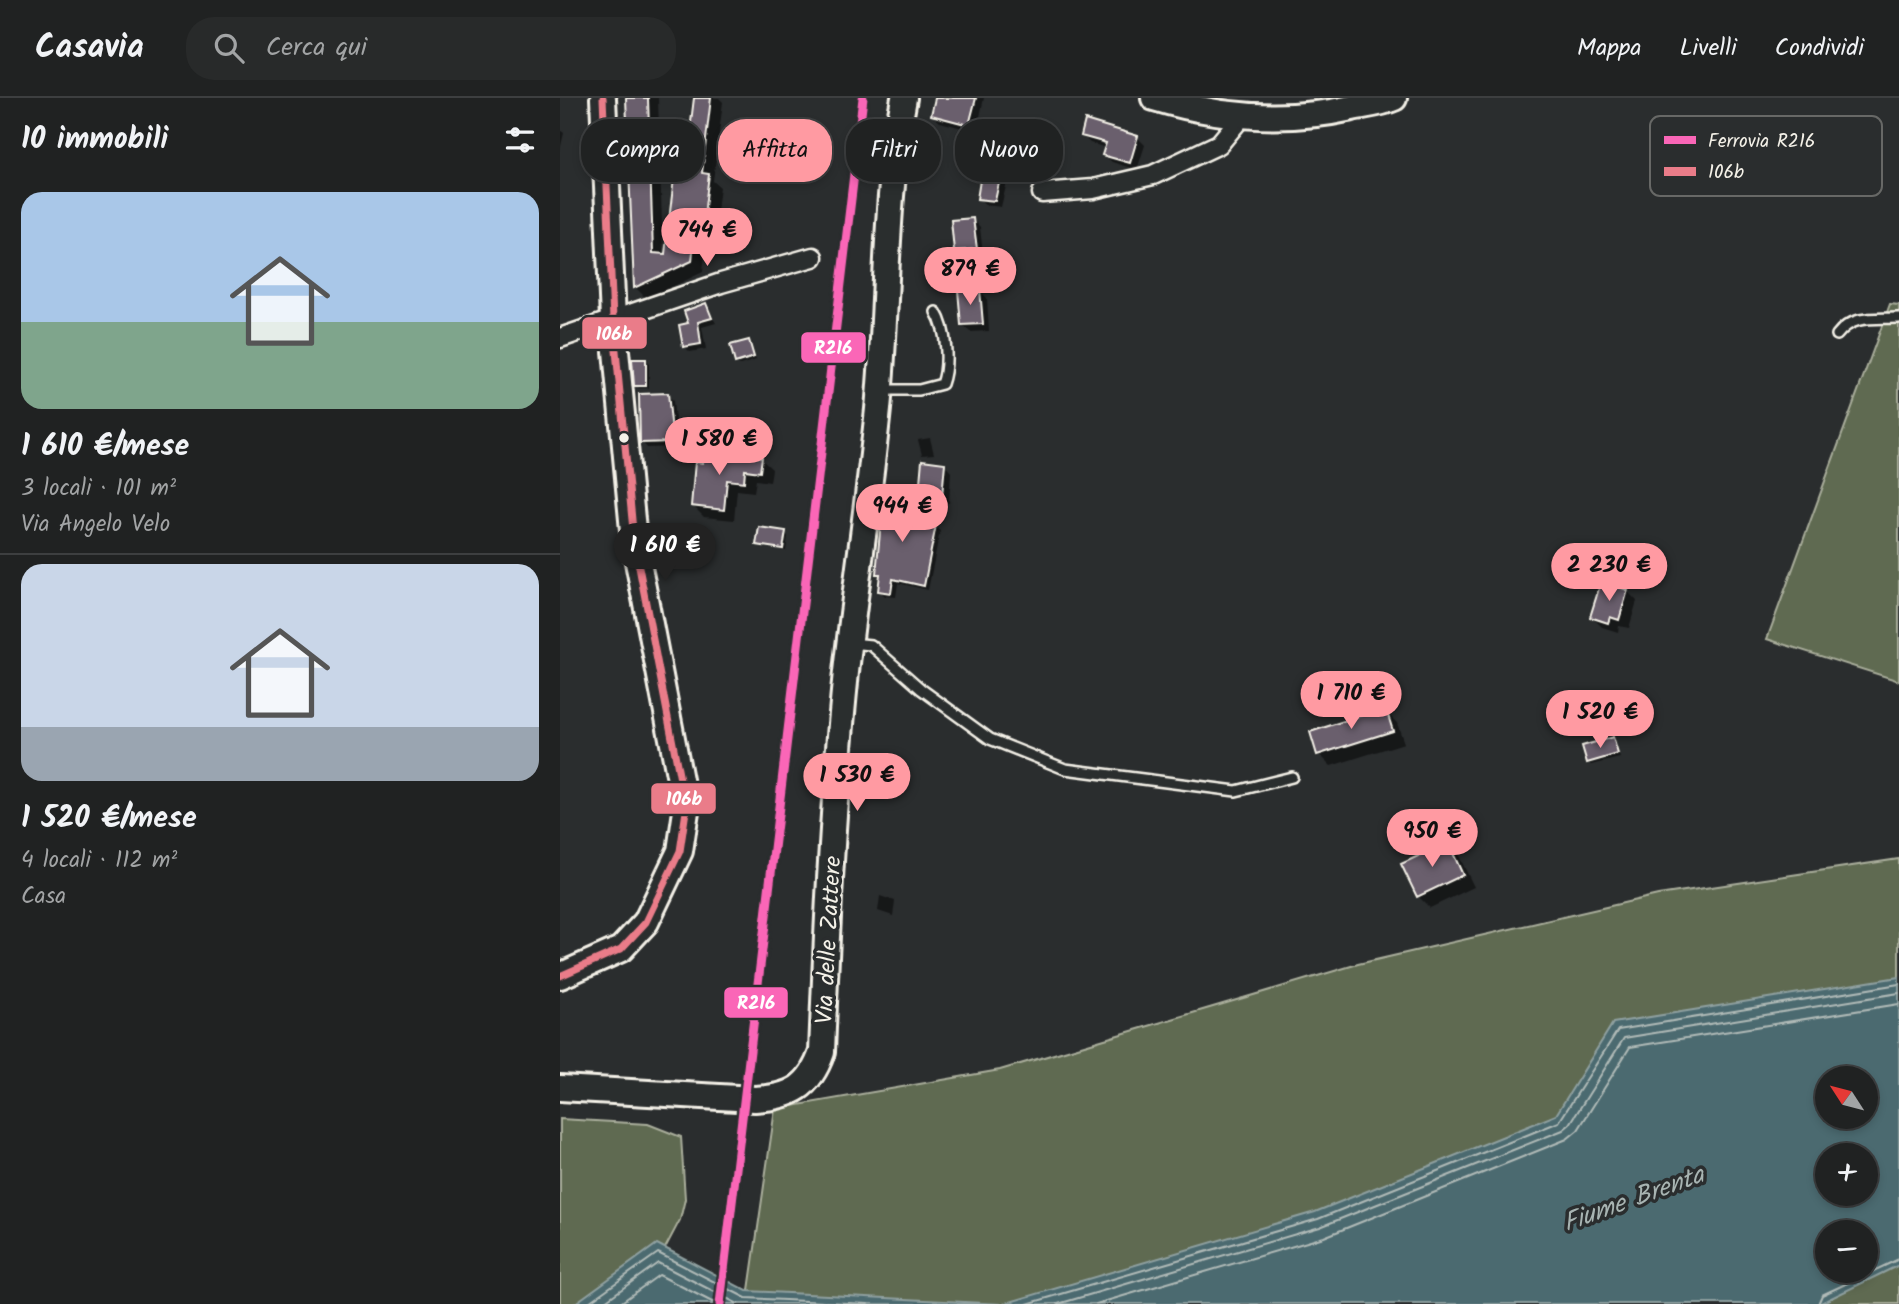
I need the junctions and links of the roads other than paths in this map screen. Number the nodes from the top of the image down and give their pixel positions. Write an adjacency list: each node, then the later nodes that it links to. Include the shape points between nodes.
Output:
1 (603, 98): 10 (street)
2 (904, 98): 13 (street, Via delle Zattere)
3 (1154, 98): 5 (street, via 1199,112)
4 (1394, 98): 5 (street, via 1313,116)
5 (1243, 115): 6 (street, via 1219,144 1153,175 1093,189)
6 (1042, 193)
7 (813, 257): 10 (street)
8 (936, 312): 13 (lane, via 947,372 942,384 919,390)
9 (1899, 318): 11 (lane, via 1856,319)
10 (613, 319): 12 (street); 16 (street, via 634,541 686,811 680,851 646,922 621,949)
11 (1837, 335)
12 (560, 338)
13 (880, 390): 14 (street, Via delle Zattere)
14 (849, 642): 15 (lane, via 871,645 921,689 990,739 1065,769 1236,791); 17 (street, Via delle Zattere, via 822,1052 814,1076 790,1091 755,1100)
15 (1292, 776)
16 (560, 976)
17 (560, 1088)

